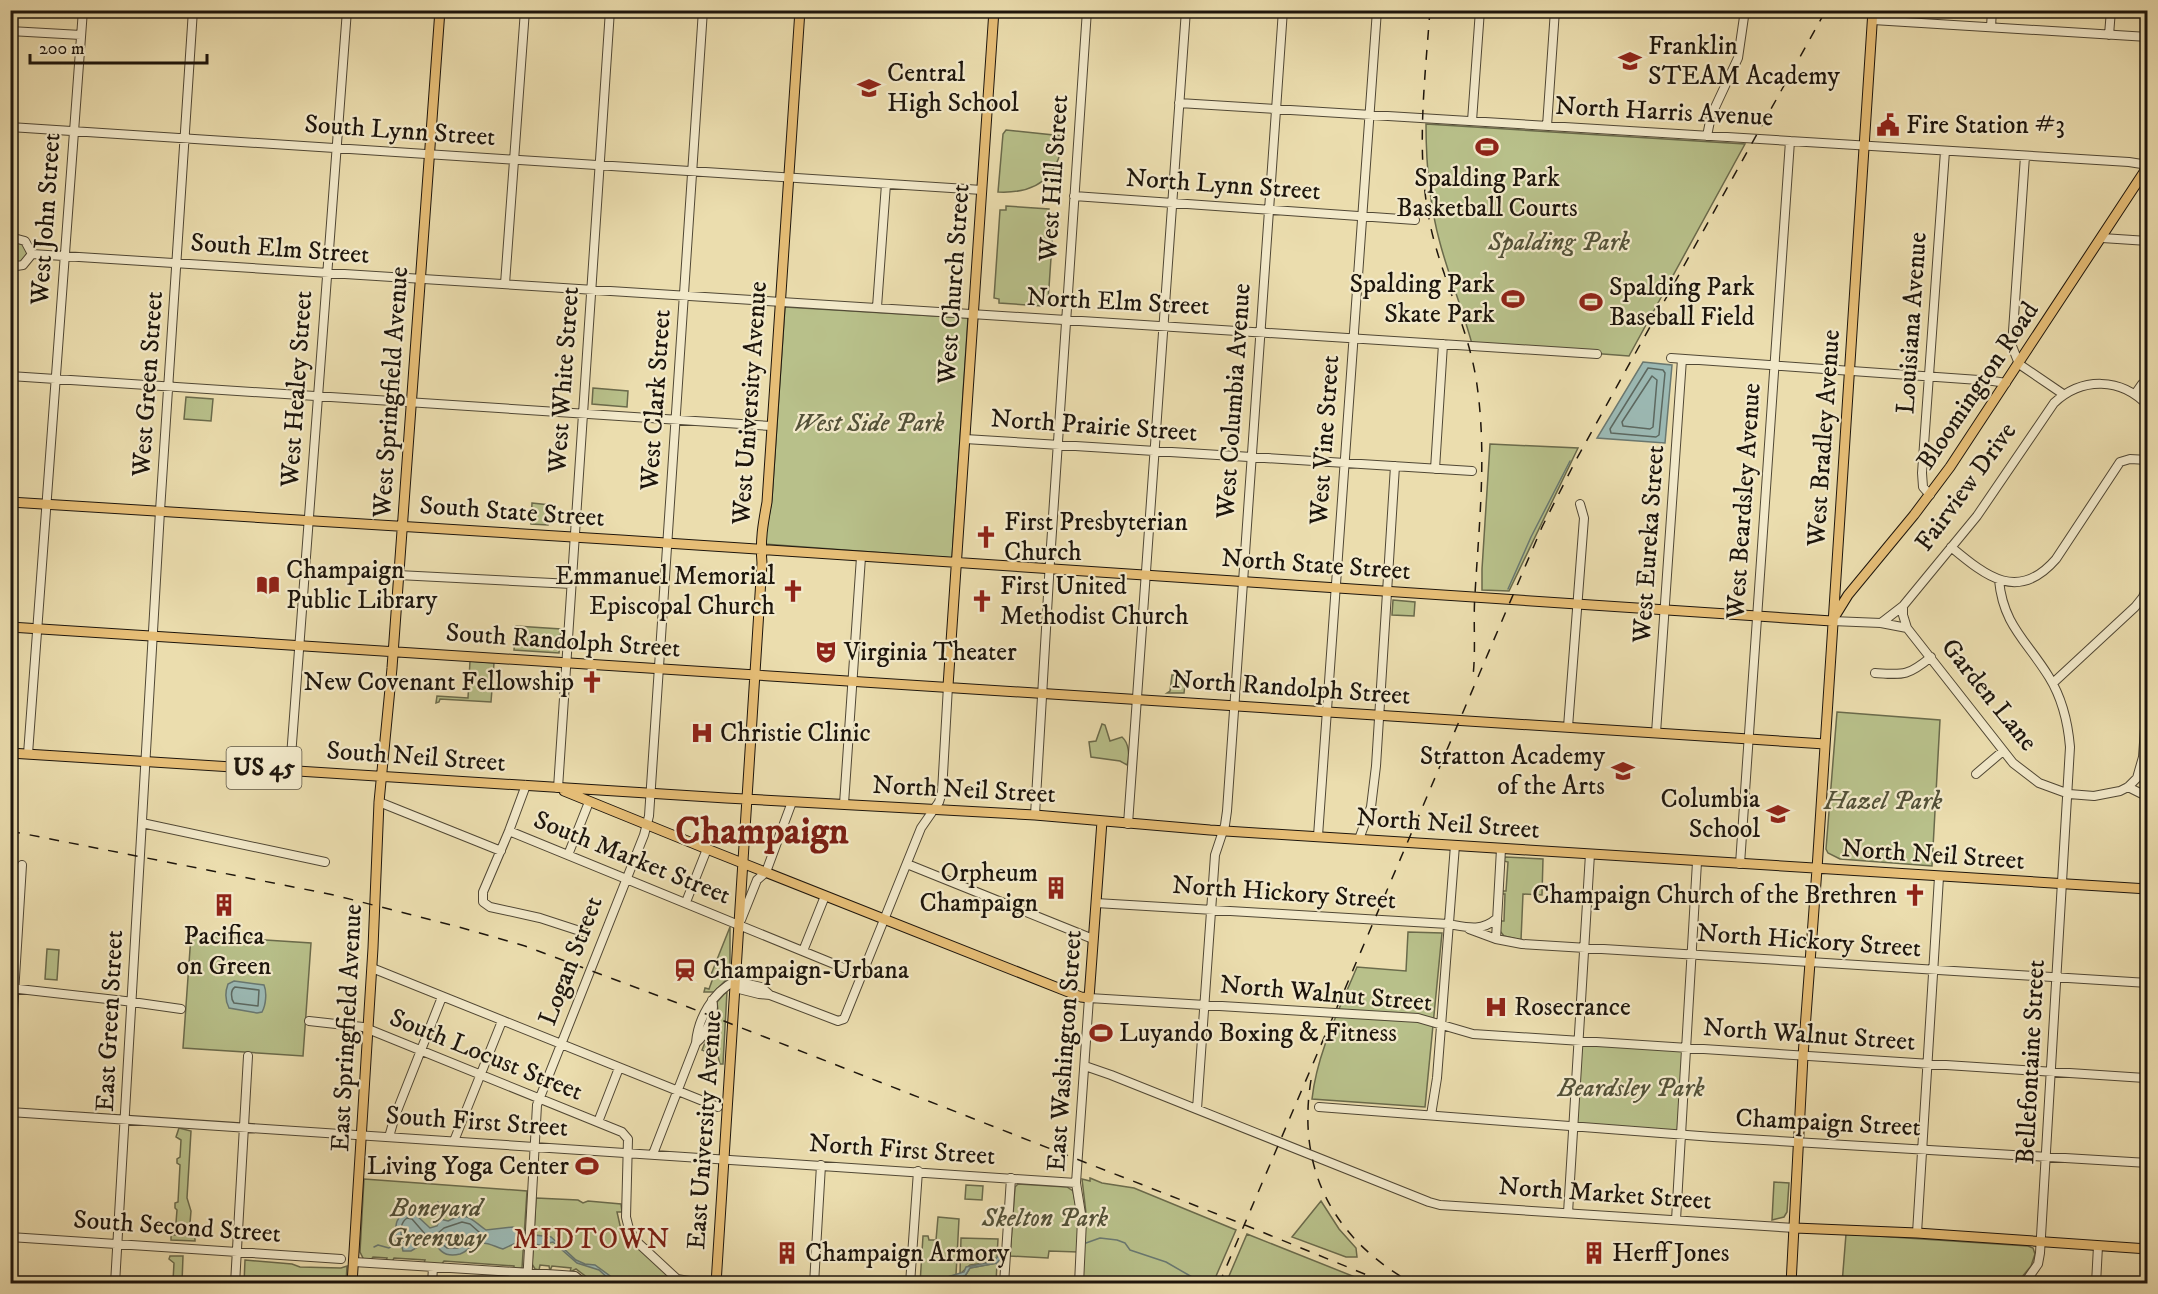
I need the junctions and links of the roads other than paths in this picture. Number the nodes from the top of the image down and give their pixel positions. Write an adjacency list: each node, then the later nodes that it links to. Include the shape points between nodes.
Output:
1 (83, 10): 22 (street, West John Street)
2 (193, 10): 33 (street, West Green Street)
3 (346, 10): 36 (street, West Healey Street)
4 (440, 10): 38 (main road, West Springfield Avenue)
5 (525, 10): 40 (street)
6 (610, 10): 41 (street, West White Street)
7 (703, 10): 43 (street, West Clark Street)
8 (800, 10): 44 (main road, West University Avenue)
9 (994, 10): 46 (main road, West Church Street)
10 (1087, 10): 47 (street, West Hill Street)
11 (1186, 10): 25 (street)
12 (1283, 10): 26 (street, West Columbia Avenue)
13 (1377, 10): 27 (street, West Vine Street)
14 (1480, 10): 28 (street)
15 (1555, 10): 29 (street)
16 (1745, 10): 32 (street, via 1738,58 1711,116)
17 (1992, 10): 20 (street)
18 (2111, 10): 23 (street)
19 (1873, 15): 20 (street); 35 (main road, West Bradley Avenue)
20 (1991, 27): 23 (street)
21 (10, 31): 22 (street)
22 (81, 35): 31 (street, West John Street)
23 (2109, 35): 24 (street)
24 (2148, 37)
25 (1179, 103): 26 (street, North Harris Avenue); 48 (street)
26 (1276, 108): 27 (street, North Harris Avenue); 49 (street, West Columbia Avenue)
27 (1370, 114): 28 (street, North Harris Avenue); 50 (street, West Vine Street)
28 (1472, 121): 29 (street, North Harris Avenue)
29 (1547, 126): 32 (street, North Harris Avenue)
30 (10, 127): 31 (street, South Lynn Street)
31 (74, 130): 33 (street, South Lynn Street); 56 (street, West John Street)
32 (1707, 136): 34 (street, North Harris Avenue)
33 (185, 139): 36 (street, South Lynn Street); 57 (street, West Green Street)
34 (1790, 141): 35 (street, North Harris Avenue); 76 (street, West Beardsley Avenue)
35 (1864, 146): 37 (street, North Harris Avenue); 77 (main road, West Bradley Avenue)
36 (336, 147): 38 (street, South Lynn Street); 59 (street, West Healey Street)
37 (1946, 151): 39 (street, North Harris Avenue); 79 (street, Louisiana Avenue)
38 (429, 154): 40 (street, South Lynn Street); 60 (main road, West Springfield Avenue)
39 (2025, 156): 42 (street, North Harris Avenue); 75 (street, via 2011,336)
40 (514, 159): 41 (street, South Lynn Street); 61 (street)
41 (599, 165): 43 (street, South Lynn Street); 62 (street, West White Street)
42 (2148, 165): 53 (main road, Bloomington Road)
43 (692, 171): 44 (street, South Lynn Street); 63 (street, West Clark Street)
44 (788, 178): 45 (street); 64 (main road, West University Avenue)
45 (886, 184): 46 (street); 65 (street)
46 (982, 190): 66 (main road, West Church Street)
47 (1074, 196): 48 (street, North Lynn Street); 67 (street, West Hill Street)
48 (1172, 202): 49 (street, North Lynn Street); 68 (street)
49 (1268, 209): 50 (street, North Lynn Street); 69 (street, West Columbia Avenue)
50 (1366, 215): 51 (street, North Lynn Street); 70 (street, West Vine Street)
51 (1415, 220)
52 (10, 237): 55 (street, via 25,241)
53 (2102, 238): 54 (street); 75 (main road, Bloomington Road)
54 (2148, 241)
55 (32, 254): 56 (street, South Elm Street); 58 (street, via 23,265)
56 (65, 256): 57 (street, South Elm Street); 80 (street, West John Street)
57 (177, 263): 59 (street, South Elm Street); 83 (street, West Green Street)
58 (10, 267)
59 (326, 273): 60 (street, South Elm Street); 86 (street, West Healey Street)
60 (420, 279): 61 (street, South Elm Street); 87 (main road, West Springfield Avenue)
61 (505, 284): 62 (street, South Elm Street)
62 (590, 290): 63 (street, South Elm Street); 89 (street, West White Street)
63 (684, 296): 64 (street, South Elm Street); 90 (street, West Clark Street)
64 (780, 302): 65 (street, North Elm Street); 91 (main road, West University Avenue)
65 (877, 307): 66 (street, North Elm Street)
66 (973, 314): 67 (street, North Elm Street); 92 (main road, West Church Street)
67 (1066, 321): 68 (street, North Elm Street); 93 (street, West Hill Street)
68 (1163, 326): 69 (street, North Elm Street); 94 (street)
69 (1259, 332): 70 (street, North Elm Street); 95 (street, West Columbia Avenue)
70 (1354, 339): 71 (street, North Elm Street); 97 (street, West Vine Street)
71 (1443, 344): 72 (street, North Elm Street); 99 (street)
72 (1597, 354)
73 (1671, 358): 74 (street)
74 (1682, 359): 76 (street); 126 (street, West Eureka Street)
75 (2019, 364): 82 (main road, Bloomington Road); 84 (street)
76 (1775, 365): 77 (street); 128 (street, West Beardsley Avenue)
77 (1849, 370): 79 (street); 129 (main road, West Bradley Avenue)
78 (10, 376): 80 (street)
79 (1929, 377): 82 (street); 101 (street, Louisiana Avenue, via 1921,482)
80 (55, 379): 83 (street); 103 (street, West John Street)
81 (2148, 382): 85 (street)
82 (2006, 383): 101 (main road, Bloomington Road)
83 (169, 387): 86 (street); 105 (street, West Green Street)
84 (2063, 394): 85 (street, via 2098,383); 110 (street, Fairview Drive, via 2048,409 1977,516)
85 (2135, 394): 88 (street)
86 (318, 396): 87 (street); 106 (street, West Healey Street)
87 (411, 401): 89 (street); 107 (main road, West Springfield Avenue)
88 (2148, 406)
89 (583, 413): 90 (street); 108 (street, West White Street)
90 (675, 420): 91 (street); 109 (street, West Clark Street)
91 (771, 426): 111 (main road, West University Avenue)
92 (965, 438): 93 (street, North Prairie Street); 113 (main road, West Church Street)
93 (1058, 445): 94 (street, North Prairie Street); 114 (street, West Hill Street)
94 (1154, 451): 95 (street, North Prairie Street); 116 (street)
95 (1251, 457): 97 (street, North Prairie Street); 118 (street, West Columbia Avenue)
96 (2148, 460): 117 (street, via 2120,462 2056,559 2042,572 2025,580)
97 (1345, 463): 98 (street, North Prairie Street); 121 (street, West Vine Street)
98 (1395, 466): 99 (street, North Prairie Street); 122 (street)
99 (1435, 469): 100 (street, North Prairie Street)
100 (1472, 471)
101 (1930, 495): 129 (main road, Bloomington Road, via 1848,595)
102 (10, 502): 103 (main road, South State Street)
103 (46, 504): 105 (main road, South State Street); 133 (street, West John Street)
104 (1580, 504): 124 (street, via 1584,518)
105 (160, 511): 106 (main road, South State Street); 134 (street, West Green Street)
106 (309, 521): 107 (main road, South State Street); 135 (street, West Healey Street)
107 (402, 526): 108 (main road, South State Street); 115 (main road, West Springfield Avenue)
108 (574, 537): 109 (main road, South State Street); 119 (street, West White Street)
109 (667, 543): 111 (main road, South State Street); 139 (street, West Clark Street)
110 (1951, 547): 117 (street, via 1984,574); 125 (street, Fairview Drive)
111 (760, 550): 112 (main road, North State Street); 141 (main road, West University Avenue)
112 (861, 557): 113 (main road, North State Street); 142 (street)
113 (956, 563): 114 (main road, North State Street); 144 (main road, West Church Street)
114 (1049, 569): 116 (main road, North State Street); 146 (street, West Hill Street)
115 (398, 575): 119 (street); 136 (main road, West Springfield Avenue)
116 (1145, 576): 118 (main road, North State Street); 147 (street)
117 (1999, 580): 143 (street, Bellefontaine Street, via 2008,618)
118 (1242, 582): 121 (main road, North State Street); 148 (street, West Columbia Avenue)
119 (572, 584): 138 (street, West White Street)
120 (2148, 585): 123 (street)
121 (1335, 588): 122 (main road, North State Street); 149 (street, West Vine Street)
122 (1386, 592): 124 (main road, North State Street); 150 (street)
123 (2143, 597): 127 (street); 143 (street)
124 (1577, 604): 126 (main road, North State Street); 151 (street)
125 (1904, 606): 130 (street, Fairview Drive); 132 (street)
126 (1665, 610): 128 (main road, North State Street); 152 (street, West Eureka Street)
127 (2148, 613)
128 (1757, 616): 129 (main road, North State Street); 153 (street, West Beardsley Avenue)
129 (1832, 621): 130 (street, Garden Lane); 154 (main road, West Bradley Avenue)
130 (1881, 623): 132 (street, Garden Lane)
131 (10, 627): 133 (main road, South Randolph Street)
132 (1907, 628): 137 (street, Garden Lane)
133 (37, 629): 134 (main road, South Randolph Street); 157 (street, West John Street)
134 (153, 636): 135 (main road, South Randolph Street); 158 (street, West Green Street)
135 (299, 645): 136 (main road, South Randolph Street); 159 (street, West Healey Street)
136 (393, 651): 138 (main road, South Randolph Street); 161 (main road, West Springfield Avenue)
137 (1931, 657): 140 (street, via 1905,674); 155 (street, Garden Lane)
138 (566, 662): 139 (main road, South Randolph Street); 164 (street, West White Street)
139 (659, 669): 141 (main road, South Randolph Street); 165 (street, West Clark Street)
140 (1875, 674)
141 (754, 675): 142 (main road, North Randolph Street); 168 (main road, West University Avenue)
142 (852, 681): 144 (main road, North Randolph Street); 172 (street)
143 (2053, 683): 166 (street, Bellefontaine Street, via 2069,736)
144 (948, 686): 146 (main road, North Randolph Street); 173 (street, West Church Street, via 942,792)
145 (2148, 686): 163 (street, via 2142,767)
146 (1042, 692): 147 (main road, North Randolph Street); 174 (street, West Hill Street)
147 (1137, 699): 148 (main road, North Randolph Street); 177 (street)
148 (1234, 705): 149 (main road, North Randolph Street); 179 (street, West Columbia Avenue)
149 (1327, 711): 150 (main road, North Randolph Street); 181 (street, West Vine Street)
150 (1378, 714): 151 (main road, North Randolph Street); 182 (street, via 1371,807)
151 (1568, 727): 152 (main road, North Randolph Street)
152 (1656, 733): 153 (main road, North Randolph Street)
153 (1749, 739): 154 (main road, North Randolph Street); 193 (street, West Beardsley Avenue)
154 (1825, 744): 195 (main road, West Bradley Avenue)
155 (2003, 751): 160 (street); 166 (street, Garden Lane, via 2029,777)
156 (10, 753): 157 (main road, South Neil Street / US 45)
157 (28, 754): 158 (main road, South Neil Street / US 45)
158 (146, 761): 159 (main road, South Neil Street / US 45); 176 (street, East Green Street)
159 (290, 770): 161 (main road, South Neil Street / US 45)
160 (1976, 774)
161 (381, 776): 162 (main road, South Neil Street); 169 (main road, East Springfield Avenue)
162 (526, 785): 164 (main road, South Neil Street); 180 (street)
163 (2127, 787): 166 (street, Garden Lane, via 2106,794); 167 (street)
164 (558, 788): 165 (main road, South Neil Street); 170 (main road, North Walnut Street)
165 (651, 793): 168 (main road, South Neil Street); 178 (street, Logan Street)
166 (2069, 794): 199 (street, Bellefontaine Street)
167 (2148, 797)
168 (747, 799): 171 (main road, North Neil Street); 191 (main road, East University Avenue)
169 (379, 802): 186 (street, South Market Street); 219 (main road, East Springfield Avenue)
170 (589, 802): 178 (main road, North Walnut Street); 188 (street)
171 (792, 802): 172 (main road, North Neil Street); 196 (street)
172 (844, 804): 173 (main road, North Neil Street)
173 (934, 810): 174 (main road, North Neil Street); 192 (street, West Church Street, via 921,828)
174 (1035, 815): 175 (main road, North Neil Street)
175 (1102, 821): 177 (main road, North Neil Street); 205 (main road, East Washington Street)
176 (142, 824): 189 (street); 228 (street, East Green Street)
177 (1128, 824): 179 (main road, North Neil Street)
178 (647, 825): 184 (main road, North Walnut Street); 198 (street, Logan Street)
179 (1223, 830): 181 (main road, North Neil Street); 206 (street, West Columbia Avenue, via 1215,855)
180 (509, 831): 186 (street); 188 (street, South Market Street)
181 (1318, 836): 182 (main road, North Neil Street)
182 (1359, 839): 183 (main road, North Neil Street)
183 (1455, 845): 185 (main road, North Neil Street); 210 (street)
184 (707, 849): 191 (main road, North Walnut Street); 204 (street)
185 (1501, 849): 187 (main road, North Neil Street); 208 (street)
186 (501, 851): 212 (street, via 483,892 483,902)
187 (1590, 854): 190 (main road, North Neil Street); 215 (street)
188 (568, 855): 198 (street, South Market Street)
189 (325, 862)
190 (1697, 862): 193 (main road, North Neil Street); 217 (street)
191 (743, 863): 196 (main road, North Walnut Street); 209 (main road, East University Avenue)
192 (907, 864): 207 (street, West Church Street); 213 (street)
193 (1740, 864): 195 (main road, North Neil Street)
194 (22, 865): 202 (street)
195 (1817, 869): 197 (main road, North Neil Street); 218 (main road, West Bradley Avenue)
196 (766, 872): 203 (main road, North Walnut Street); 209 (street, via 758,879)
197 (1939, 877): 199 (main road, North Neil Street); 220 (street)
198 (626, 879): 204 (street, South Market Street); 236 (street, Logan Street)
199 (2063, 884): 200 (main road, North Neil Street); 222 (street, Bellefontaine Street)
200 (2148, 889)
201 (10, 894): 202 (street)
202 (20, 895): 225 (street)
203 (825, 896): 207 (main road, North Walnut Street); 216 (street)
204 (686, 902): 209 (street, South Market Street)
205 (1096, 903): 206 (street, North Hickory Street); 213 (main road, East Washington Street)
206 (1212, 909): 210 (street, North Hickory Street); 229 (street, West Columbia Avenue)
207 (884, 919): 221 (street, West Church Street); 227 (main road, North Walnut Street)
208 (1496, 919): 211 (street); 214 (street)
209 (739, 924): 216 (street); 224 (main road, East University Avenue)
210 (1448, 924): 211 (street, North Hickory Street); 233 (street)
211 (1469, 929): 214 (street, North Hickory Street)
212 (586, 933)
213 (1093, 939): 227 (main road, East Washington Street)
214 (1496, 939): 215 (street, North Hickory Street)
215 (1584, 948): 217 (street, North Hickory Street); 235 (street)
216 (803, 951): 221 (street)
217 (1692, 955): 218 (street, North Hickory Street); 237 (street)
218 (1810, 962): 220 (street, North Hickory Street); 240 (main road, West Bradley Avenue)
219 (372, 968): 226 (street); 234 (main road, East Springfield Avenue)
220 (1933, 970): 222 (street, North Hickory Street); 242 (street)
221 (861, 975): 224 (street, West Church Street, via 841,1021 770,995 761,987)
222 (2057, 977): 223 (street, North Hickory Street); 245 (street, Bellefontaine Street)
223 (2148, 983)
224 (735, 984): 248 (street, via 726,986 712,1000); 269 (main road, East University Avenue)
225 (13, 988): 228 (street); 241 (street)
226 (442, 996): 232 (street); 238 (street)
227 (1089, 998): 229 (street, North Walnut Street); 243 (street, East Washington Street)
228 (132, 1002): 230 (street); 255 (street, East Green Street)
229 (1205, 1004): 233 (street, North Walnut Street, via 1418,1018); 252 (street, West Columbia Avenue)
230 (181, 1009)
231 (309, 1021): 234 (street, South Locust Street)
232 (502, 1021): 236 (street); 246 (street)
233 (1441, 1024): 235 (street, North Walnut Street, via 1473,1034); 254 (street)
234 (368, 1029): 238 (street, South Locust Street); 260 (main road, East Springfield Avenue)
235 (1580, 1041): 237 (street, North Walnut Street); 257 (street)
236 (560, 1045): 244 (street); 249 (street, Logan Street)
237 (1686, 1048): 240 (street, North Walnut Street); 259 (street)
238 (421, 1051): 246 (street, South Locust Street); 261 (street)
239 (248, 1056): 258 (street)
240 (1803, 1056): 242 (street, North Walnut Street); 263 (main road, West Bradley Avenue)
241 (10, 1058)
242 (1928, 1063): 245 (street, North Walnut Street); 265 (street)
243 (1084, 1066): 252 (street, North Market Street); 274 (street, East Washington Street)
244 (619, 1068): 248 (street); 256 (street)
245 (2051, 1072): 247 (street, North Walnut Street); 268 (street, Bellefontaine Street)
246 (480, 1074): 249 (street, South Locust Street); 262 (street)
247 (2145, 1078)
248 (678, 1092): 250 (street); 267 (street)
249 (539, 1099): 256 (street, South Locust Street); 264 (street, Logan Street)
250 (718, 1107)
251 (1319, 1107): 254 (street, Champaign Street)
252 (1197, 1109): 275 (street, North Market Street, via 1429,1202)
253 (10, 1112): 255 (street, South First Street)
254 (1431, 1115): 257 (street, Champaign Street)
255 (125, 1120): 258 (street, South First Street); 281 (street, East Green Street)
256 (598, 1122): 266 (street, South Locust Street, via 626,1134)
257 (1575, 1126): 259 (street, Champaign Street); 275 (street)
258 (244, 1127): 260 (street, South First Street); 284 (street)
259 (1681, 1134): 263 (street, Champaign Street); 276 (street)
260 (362, 1135): 261 (street, South First Street); 286 (main road, East Springfield Avenue)
261 (389, 1137): 262 (street, South First Street)
262 (454, 1142): 264 (street, South First Street)
263 (1799, 1142): 265 (street, Champaign Street); 277 (main road, West Bradley Avenue)
264 (535, 1146): 266 (street, South First Street); 288 (street, Logan Street)
265 (1923, 1149): 268 (street, Champaign Street); 278 (street)
266 (628, 1153): 267 (street, South First Street); 289 (street, via 625,1210 629,1229)
267 (653, 1154): 269 (street, South First Street)
268 (2046, 1157): 270 (street, Champaign Street); 280 (street, Bellefontaine Street)
269 (725, 1159): 271 (street, North First Street); 290 (main road, East University Avenue)
270 (2148, 1163)
271 (821, 1165): 272 (street, North First Street); 298 (street)
272 (918, 1171): 273 (street, North First Street); 299 (street)
273 (1011, 1178): 274 (street, North First Street); 300 (street)
274 (1076, 1183): 301 (street, East Washington Street, via 1082,1220)
275 (1568, 1213): 276 (street, North Market Street)
276 (1676, 1220): 277 (street, North Market Street)
277 (1795, 1228): 278 (main road, North Market Street); 302 (main road, West Bradley Avenue)
278 (1917, 1233): 280 (main road, North Market Street)
279 (10, 1237): 281 (street, South Second Street)
280 (2041, 1243): 282 (main road, North Market Street); 303 (street, Bellefontaine Street, via 2038,1264)
281 (117, 1244): 284 (street, South Second Street); 291 (street, East Green Street)
282 (2098, 1246): 283 (main road, North Market Street); 304 (street)
283 (2148, 1249)
284 (237, 1252): 285 (street, South Second Street); 292 (street)
285 (341, 1259)
286 (354, 1262): 287 (street); 293 (main road, East Springfield Avenue)
287 (433, 1268): 288 (street); 294 (street)
288 (527, 1273): 295 (street, Logan Street); 296 (street, via 575,1276)
289 (676, 1281): 290 (street)
290 (716, 1283): 297 (street)
291 (115, 1284)
292 (235, 1284)
293 (352, 1284)
294 (432, 1284)
295 (527, 1284)
296 (585, 1284)
297 (735, 1284)
298 (814, 1284)
299 (910, 1284)
300 (1004, 1284)
301 (1079, 1284)
302 (1791, 1284)
303 (2024, 1284)
304 (2096, 1284)

